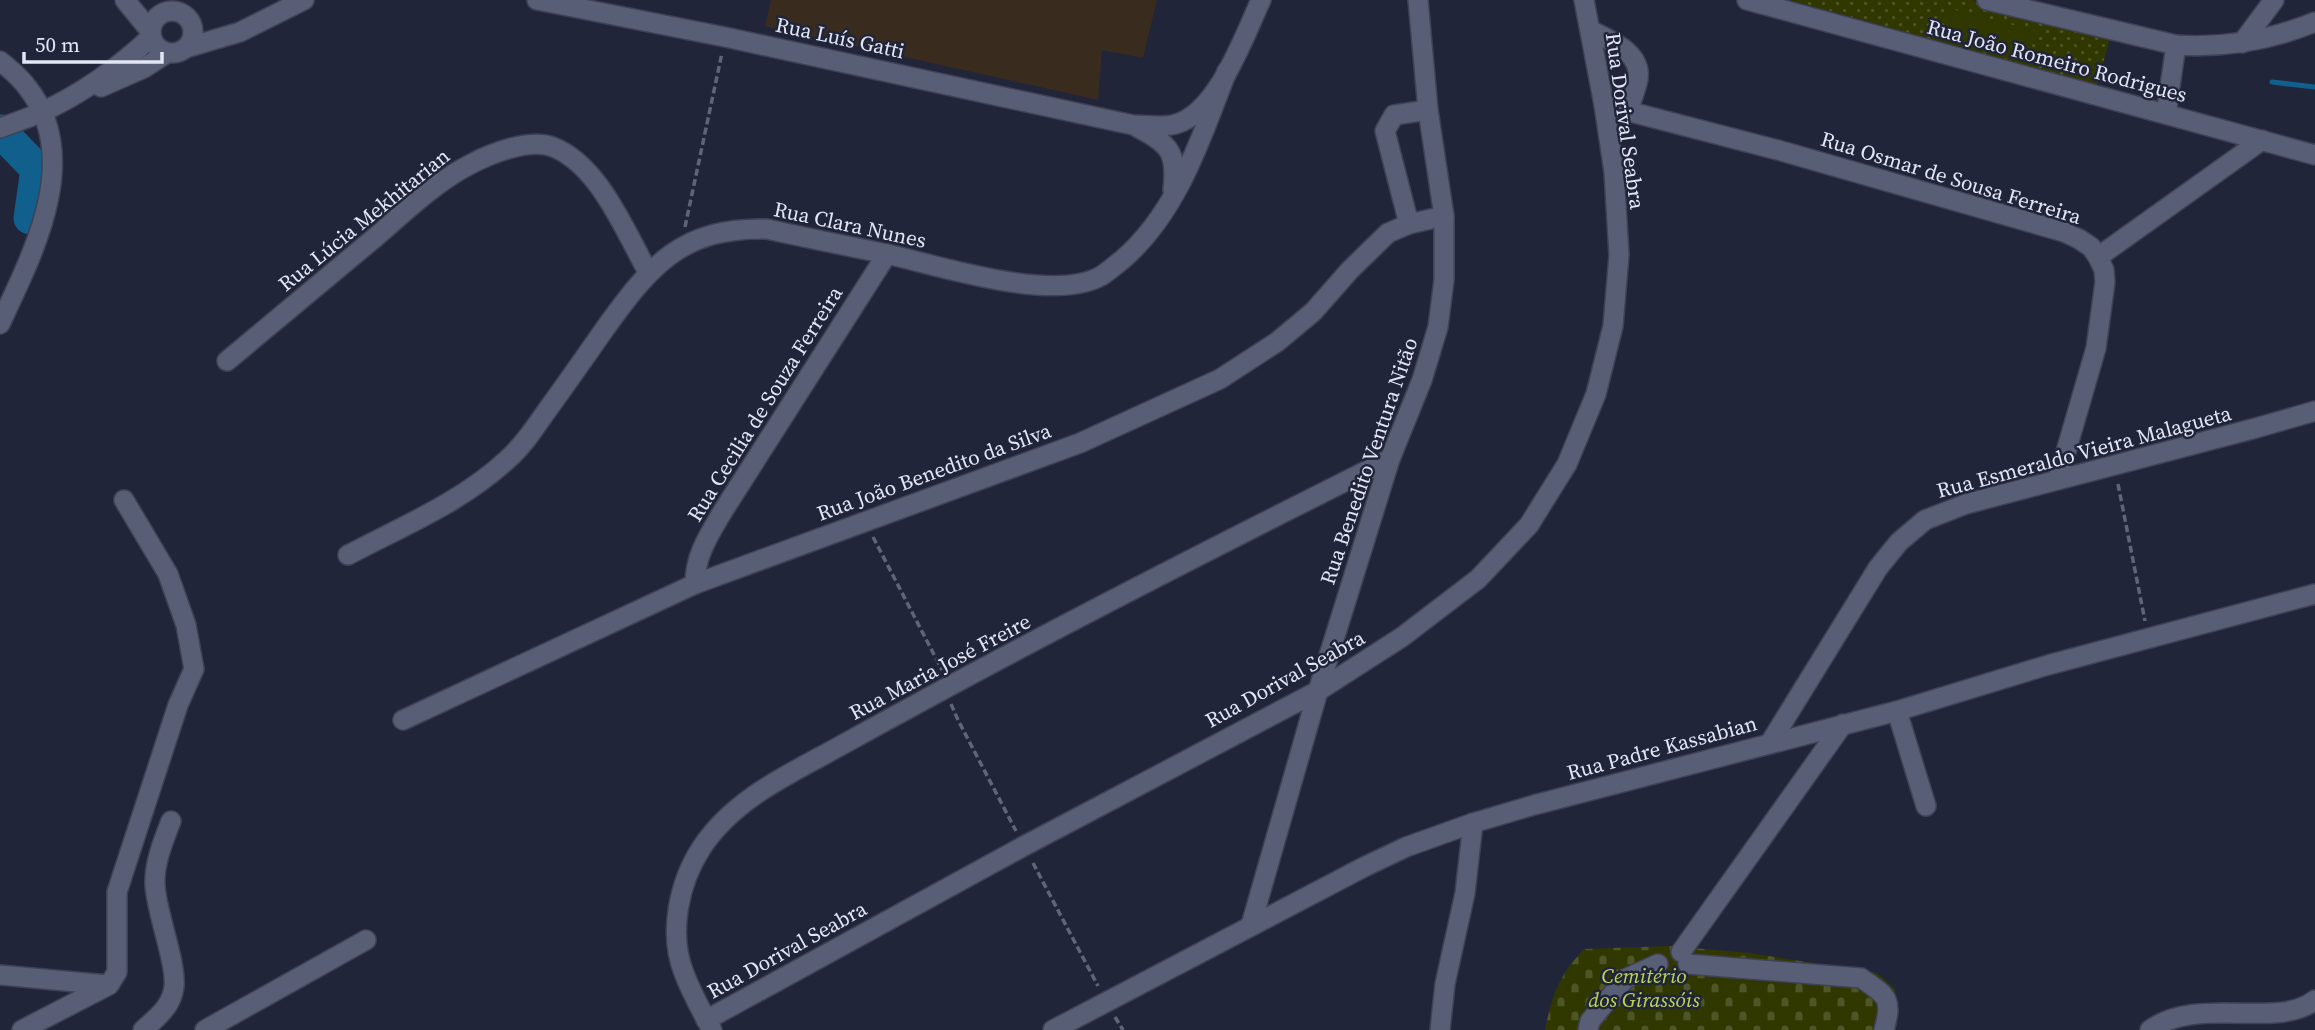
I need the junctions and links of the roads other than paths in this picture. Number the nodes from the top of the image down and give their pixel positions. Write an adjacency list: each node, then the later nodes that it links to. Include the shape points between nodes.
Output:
1 (125, 0): 13 (street)
2 (304, 0): 16 (street, via 240,32)
3 (537, 0): 25 (street, Rua Luís Gatti)
4 (1261, 0): 18 (street, Rua Luís Gatti)
5 (1418, 0): 21 (street, Rua Benedito Ventura Nitão)
6 (1584, 0): 12 (street, Rua Dorival Seabra)
7 (1747, 0): 23 (street, Rua João Romeiro Rodrigues)
8 (1987, 0): 15 (street)
9 (2274, 0): 14 (street)
10 (166, 6): 13 (street, via 155,19); 16 (street, via 191,23 192,36)
11 (2315, 22): 14 (street)
12 (1590, 30): 20 (street, Rua Dorival Seabra); 22 (street, via 1621,46 1634,59 1639,76)
13 (151, 35): 16 (street, via 155,46); 19 (street, via 124,62)
14 (2242, 43): 15 (street)
15 (2176, 45): 23 (street)
16 (176, 50): 19 (street, via 118,81)
17 (0, 61): 24 (street, via 29,89)
18 (1227, 71): 25 (street, Rua Luís Gatti, via 1188,119 1163,126); 29 (street, Rua Clara Nunes)
19 (67, 98): 24 (street)
20 (1604, 105): 22 (street, Rua Osmar de Sousa Ferreira); 44 (street, Rua Dorival Seabra, via 1619,255 1613,326 1595,394 1567,464 1529,525 1478,579 1402,638)
21 (1428, 110): 30 (street, Rua Benedito Ventura Nitão); 31 (street, via 1394,115 1385,131)
22 (1628, 111): 33 (street, Rua Osmar de Sousa Ferreira, via 2064,232 2091,247)
23 (2166, 114): 27 (street, Rua João Romeiro Rodrigues)
24 (34, 115): 26 (street); 35 (street, via 49,132 51,185 31,258)
25 (1133, 125): 29 (street, Rua Luís Gatti, via 1160,139 1171,152 1175,175)
26 (0, 128)
27 (2262, 141): 28 (street, Rua João Romeiro Rodrigues); 33 (street)
28 (2315, 155)
29 (1172, 201): 32 (street, Rua Clara Nunes, via 1136,247 1085,284 1005,281)
30 (1444, 216): 31 (street, Rua João Benedito da Silva); 38 (street, Rua Benedito Ventura Nitão, via 1438,327)
31 (1409, 224): 42 (street, Rua João Benedito da Silva, via 1375,244 1313,312 1277,342 1220,379 1080,443)
32 (887, 254): 34 (street, Rua Clara Nunes, via 767,229 729,231 702,237); 42 (street, Rua Cecilia de Souza Ferreira, via 723,510 695,566)
33 (2098, 257): 39 (street, via 2105,282 2096,348)
34 (648, 272): 36 (street, Rua Lúcia Mekhitarian, via 615,212 591,176 573,159 551,146 503,150 469,164 432,190); 41 (street, Rua Clara Nunes, via 509,458 452,502)
35 (0, 324)
36 (227, 361)
37 (2315, 411): 39 (street, Rua Esmeraldo Vieira Malagueta)
38 (1390, 459): 44 (street, Rua Benedito Ventura Nitão); 58 (street, Rua Maria José Freire, via 947,688 748,799 720,823 701,849 685,881 677,914 683,972)
39 (2058, 479): 48 (street, Rua Esmeraldo Vieira Malagueta, via 1925,520 1899,542 1878,568)
40 (124, 500): 56 (street, via 168,574 186,625 194,669 117,892 117,972)
41 (348, 555)
42 (695, 584): 46 (street, Rua João Benedito da Silva)
43 (2315, 594): 45 (street, Rua Padre Kassabian, via 2048,665)
44 (1318, 691): 52 (street, Rua Benedito Ventura Nitão); 58 (street, Rua Dorival Seabra, via 1024,846)
45 (1897, 711): 47 (street, Rua Padre Kassabian); 49 (street)
46 (403, 720)
47 (1843, 724): 48 (street, Rua Padre Kassabian); 65 (street, via 1685,958 1861,978 1884,994 1890,1010)
48 (1770, 743): 51 (street, Rua Padre Kassabian)
49 (1926, 806)
50 (171, 821): 60 (street, via 155,884 174,991 164,1010)
51 (1473, 823): 52 (street, Rua Padre Kassabian, via 1406,847); 63 (street)
52 (1251, 925): 62 (street, Rua Padre Kassabian)
53 (366, 940): 61 (street)
54 (1658, 964): 64 (street, via 1625,979 1590,1021)
55 (0, 975): 56 (street)
56 (109, 985): 59 (street)
57 (2315, 1000): 66 (street, via 2295,1016 2188,1016)
58 (709, 1025)
59 (22, 1030)
60 (143, 1030)
61 (205, 1030)
62 (1053, 1030)
63 (1440, 1030)
64 (1588, 1030)
65 (1884, 1030)
66 (2150, 1030)

